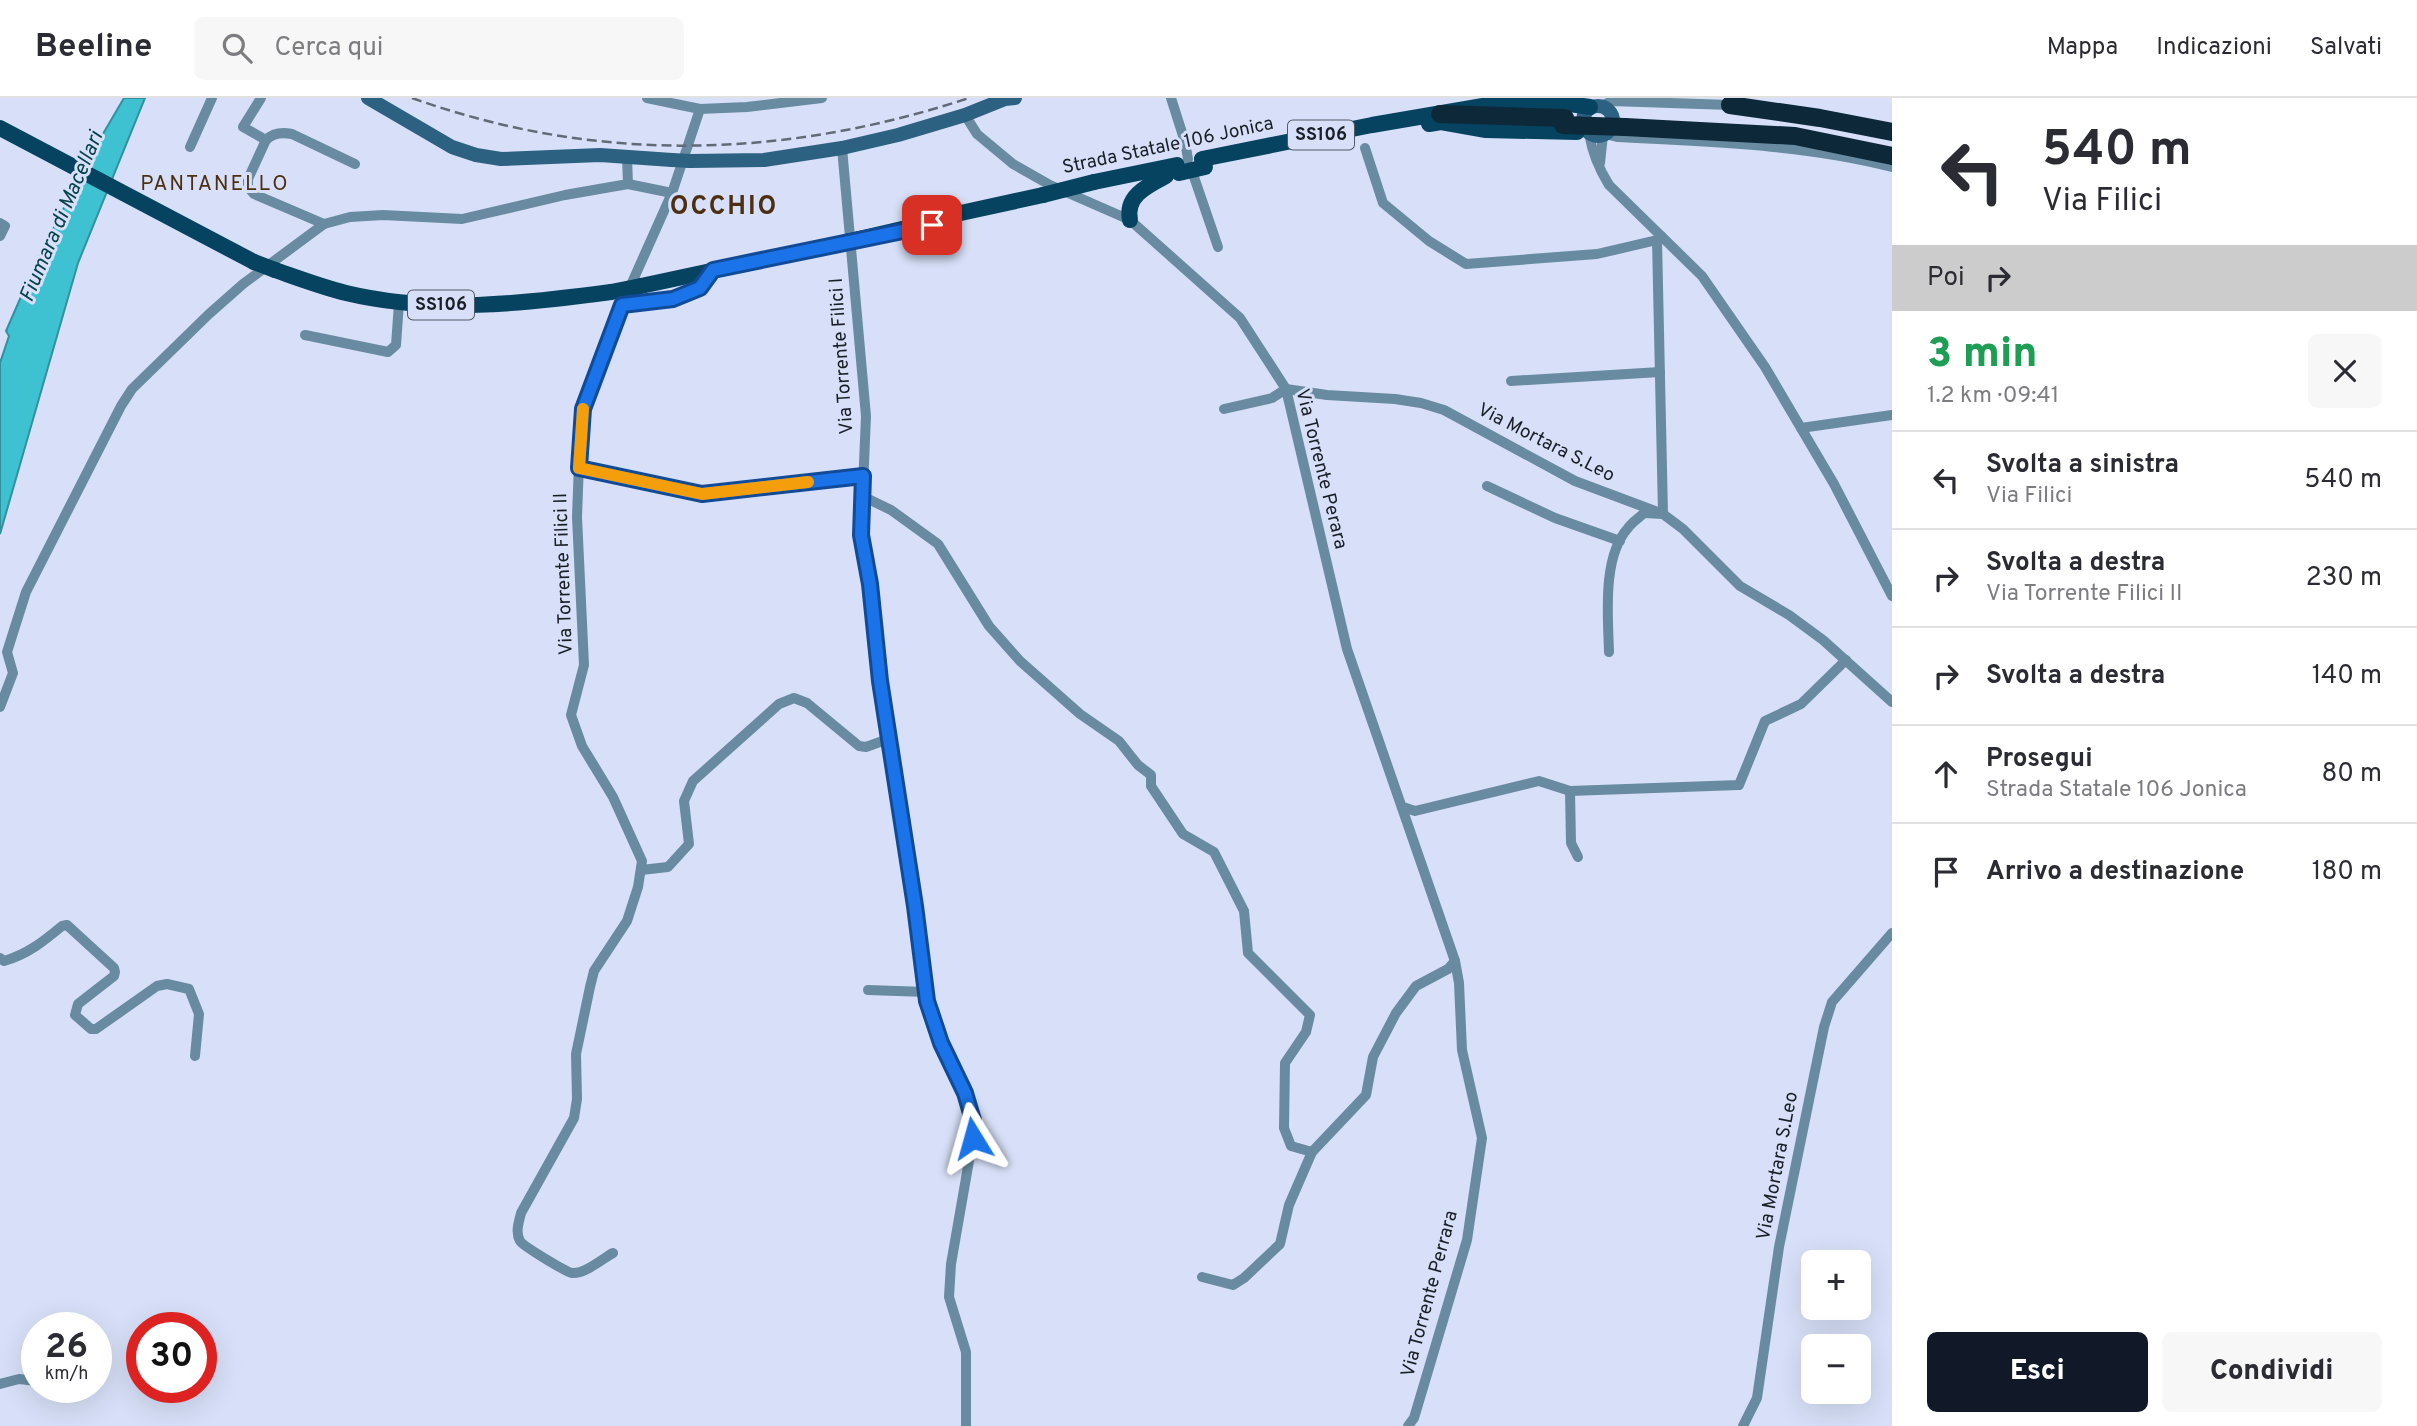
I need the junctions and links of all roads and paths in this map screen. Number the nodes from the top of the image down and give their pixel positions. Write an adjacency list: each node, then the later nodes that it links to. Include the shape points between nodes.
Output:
1 (212, 98): 20 (street)
2 (261, 98): 17 (street, via 243,127)
3 (368, 98): 24 (street, via 476,155 500,159)
4 (647, 98): 9 (street)
5 (822, 98): 9 (street)
6 (1015, 98): 10 (street)
7 (1171, 98): 26 (street, via 1185,142)
8 (1730, 105): 11 (street, via 1611,101); 15 (highway)
9 (700, 109): 29 (street, Via Torrente Filici II)
10 (965, 115): 21 (street); 30 (street, Via Torrente Perara, via 977,134 1013,164 1050,185)
11 (1585, 116): 12 (highway, Strada Statale 106 Jonica / SS106); 12 (main road, via 1486,131); 13 (highway, Strada Statale 106 Jonica / SS106); 18 (street, via 1617,137); 34 (street, via 1600,171)
12 (1441, 118): 26 (main road, Strada Statale 106 Jonica / SS106, via 1372,125)
13 (1626, 123): 16 (highway, Strada Statale 106 Jonica / SS106); 19 (highway, Strada Statale 106 Jonica / SS106, via 1776,123)
14 (0, 128): 37 (main road, Strada Statale 106 Jonica / SS106, bridge, via 254,262 335,290)
15 (1892, 132)
16 (1795, 136): 18 (highway); 23 (highway, Strada Statale 106 Jonica / SS106)
17 (266, 140): 25 (street, via 270,135 292,134); 32 (street, via 248,187 254,194)
18 (1723, 143): 27 (street)
19 (1892, 144)
20 (190, 147)
21 (842, 148): 24 (street, bridge, via 764,160); 47 (street, Via Torrente Filici I, via 866,416)
22 (1365, 149): 34 (street, via 1383,203 1466,264 1597,254)
23 (1892, 156)
24 (626, 157): 28 (street)
25 (355, 164)
26 (1187, 167): 30 (main road, via 1137,194); 35 (street); 36 (main road, Strada Statale 106 Jonica / SS106, bridge, via 947,216)
27 (1892, 167)
28 (628, 184): 29 (street); 32 (street, via 461,219 383,215)
29 (672, 193): 38 (street, Via Torrente Filici II)
30 (1129, 215): 42 (street, Via Torrente Perara, via 1240,318)
31 (0, 223): 33 (street, via 5,226)
32 (324, 224): 53 (street, via 243,284 132,389 26,592)
33 (0, 236)
34 (1659, 238): 40 (street); 45 (street, via 1702,276)
35 (1218, 247)
36 (703, 276): 37 (main road, Strada Statale 106 Jonica / SS106, bridge, via 483,306); 38 (street, via 700,288 673,299)
37 (399, 303): 39 (street, via 396,345 388,352)
38 (622, 305): 46 (street, Via Torrente Filici II, via 583,409)
39 (305, 335)
40 (1660, 372): 41 (street); 50 (street)
41 (1511, 381)
42 (1286, 389): 43 (street, via 1272,398); 50 (street, Via Mortara S.Leo, via 1395,399 1444,410 1575,481); 60 (street, Via Torrente Perara, via 1347,649)
43 (1224, 409)
44 (1892, 415): 45 (street)
45 (1801, 428): 52 (street)
46 (579, 468): 47 (street, via 702,494); 62 (street, Via Torrente Filici II, via 584,665 571,715 582,746 625,823 642,861)
47 (863, 476): 49 (street, Via Torrente Filici I)
48 (1487, 486): 51 (street, via 1555,518)
49 (862, 496): 58 (street, Via Torrente Filici I, via 861,535); 69 (street, via 891,510 938,544 996,635 1080,714 1119,741 1151,775 1151,786 1183,834 1214,852 1244,911 1248,953 1310,1015 1306,1032 1285,1063 1284,1128 1291,1146)
50 (1663, 514): 51 (street, via 1644,513); 55 (street, Via Mortara S.Leo, via 1740,586 1789,615)
51 (1620, 541): 54 (street, via 1612,558)
52 (1892, 594)
53 (4, 649): 57 (street, via 13,673)
54 (1609, 652)
55 (1846, 660): 56 (street, Via Mortara S.Leo); 59 (street, via 1801,704 1765,721 1739,785)
56 (1892, 702)
57 (0, 707)
58 (888, 739): 62 (street, via 859,746 807,703 794,698 779,704 693,781 684,801 689,844 668,867); 67 (street, Via Torrente Filici I)
59 (1570, 791): 60 (street, via 1539,781 1415,811); 61 (street, via 1571,843)
60 (1403, 807): 65 (street, Via Torrente Perara)
61 (1578, 857)
62 (641, 870): 70 (street, via 627,921 594,971 576,1054 574,1118 518,1225 518,1239 524,1246 565,1271 581,1272)
63 (1892, 933): 76 (street, Via Mortara S.Leo, via 1832,1002 1824,1027 1779,1247 1757,1398)
64 (0, 958): 68 (street, via 4,961 37,947 67,925 116,972 78,1004 75,1015 96,1029 157,986 179,985 189,989 199,1014)
65 (1455, 961): 69 (street, via 1416,986 1402,1004 1373,1057 1366,1095); 75 (street, Via Torrente Perrara, via 1462,1050 1482,1138 1467,1240)
66 (868, 990): 67 (street)
67 (926, 992): 74 (street, Via Torrente Filici I, via 973,1120 949,1297 966,1352)
68 (195, 1056)
69 (1312, 1152): 71 (street, via 1289,1205 1280,1244 1233,1285)
70 (612, 1253)
71 (1202, 1278)
72 (21, 1378): 73 (street)
73 (0, 1384)
74 (966, 1426)
75 (1408, 1426)
76 (1743, 1426)

